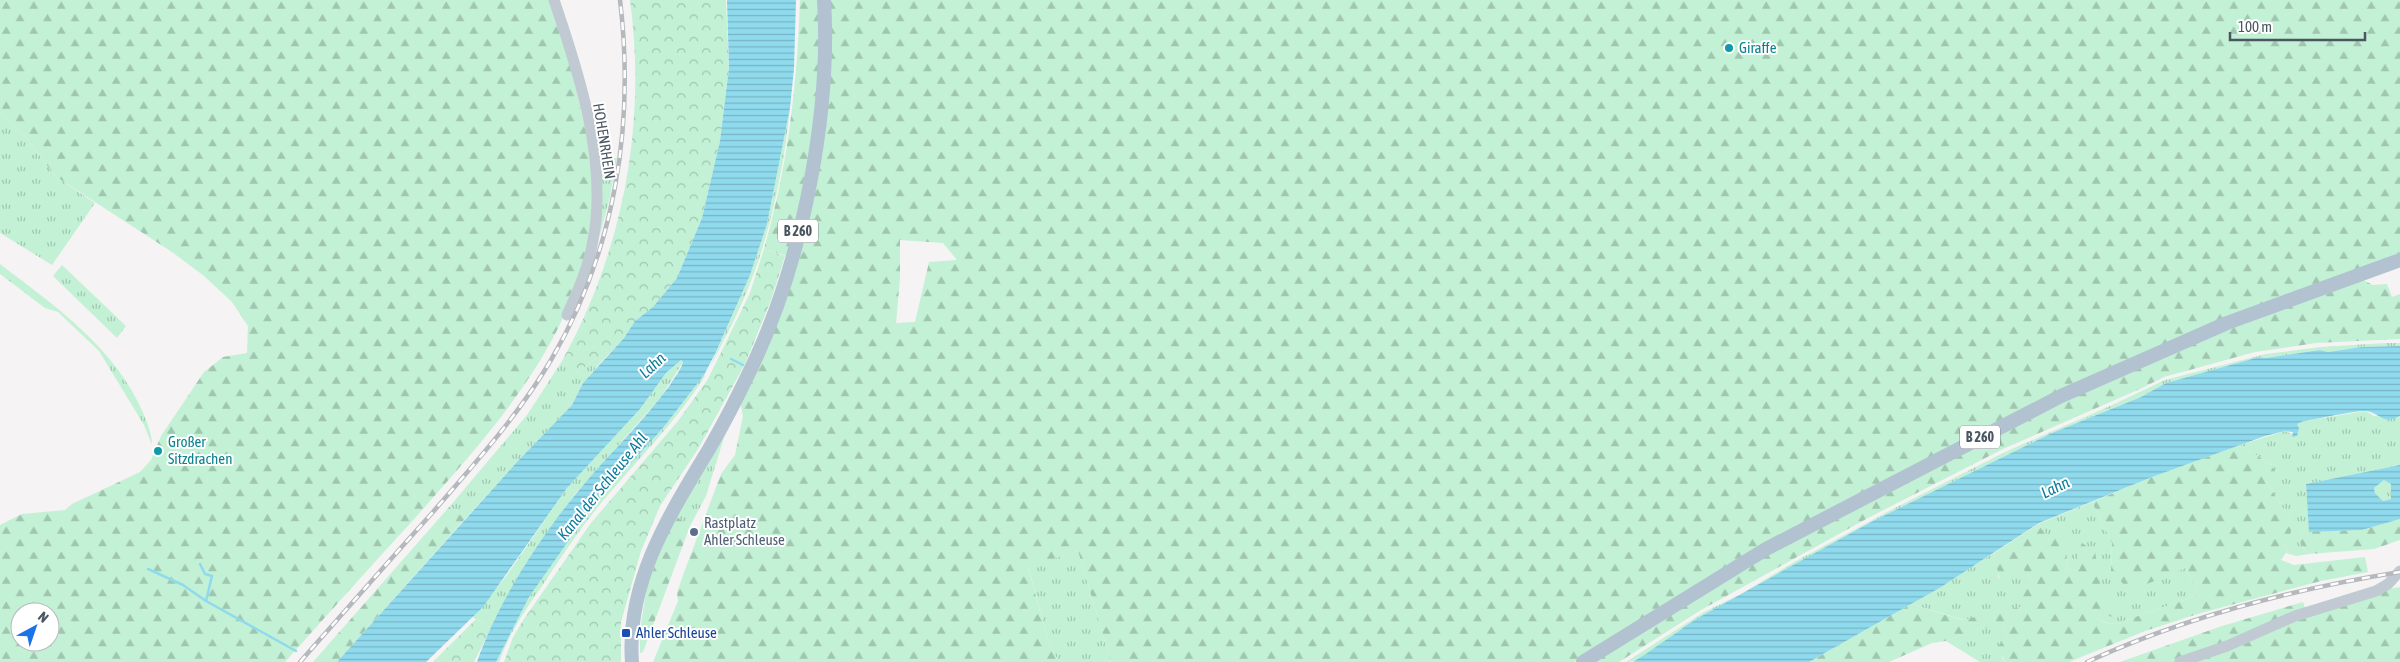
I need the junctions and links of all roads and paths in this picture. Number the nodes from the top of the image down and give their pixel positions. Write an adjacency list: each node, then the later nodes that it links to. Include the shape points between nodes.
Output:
1 (554, 0): 4 (street, HOHENRHEIN, via 575,67 597,178 593,240)
2 (824, 0): 6 (main road, B 260, via 824,54 815,148 805,206 789,266 756,357 710,447 671,510 654,548 638,595)
3 (2400, 260): 7 (main road, B 260, via 2227,323 2061,396 1766,549)
4 (567, 315)
5 (2397, 574): 8 (street, via 2376,592 2295,616 2227,646)
6 (632, 662)
7 (1583, 662)
8 (2180, 662)

